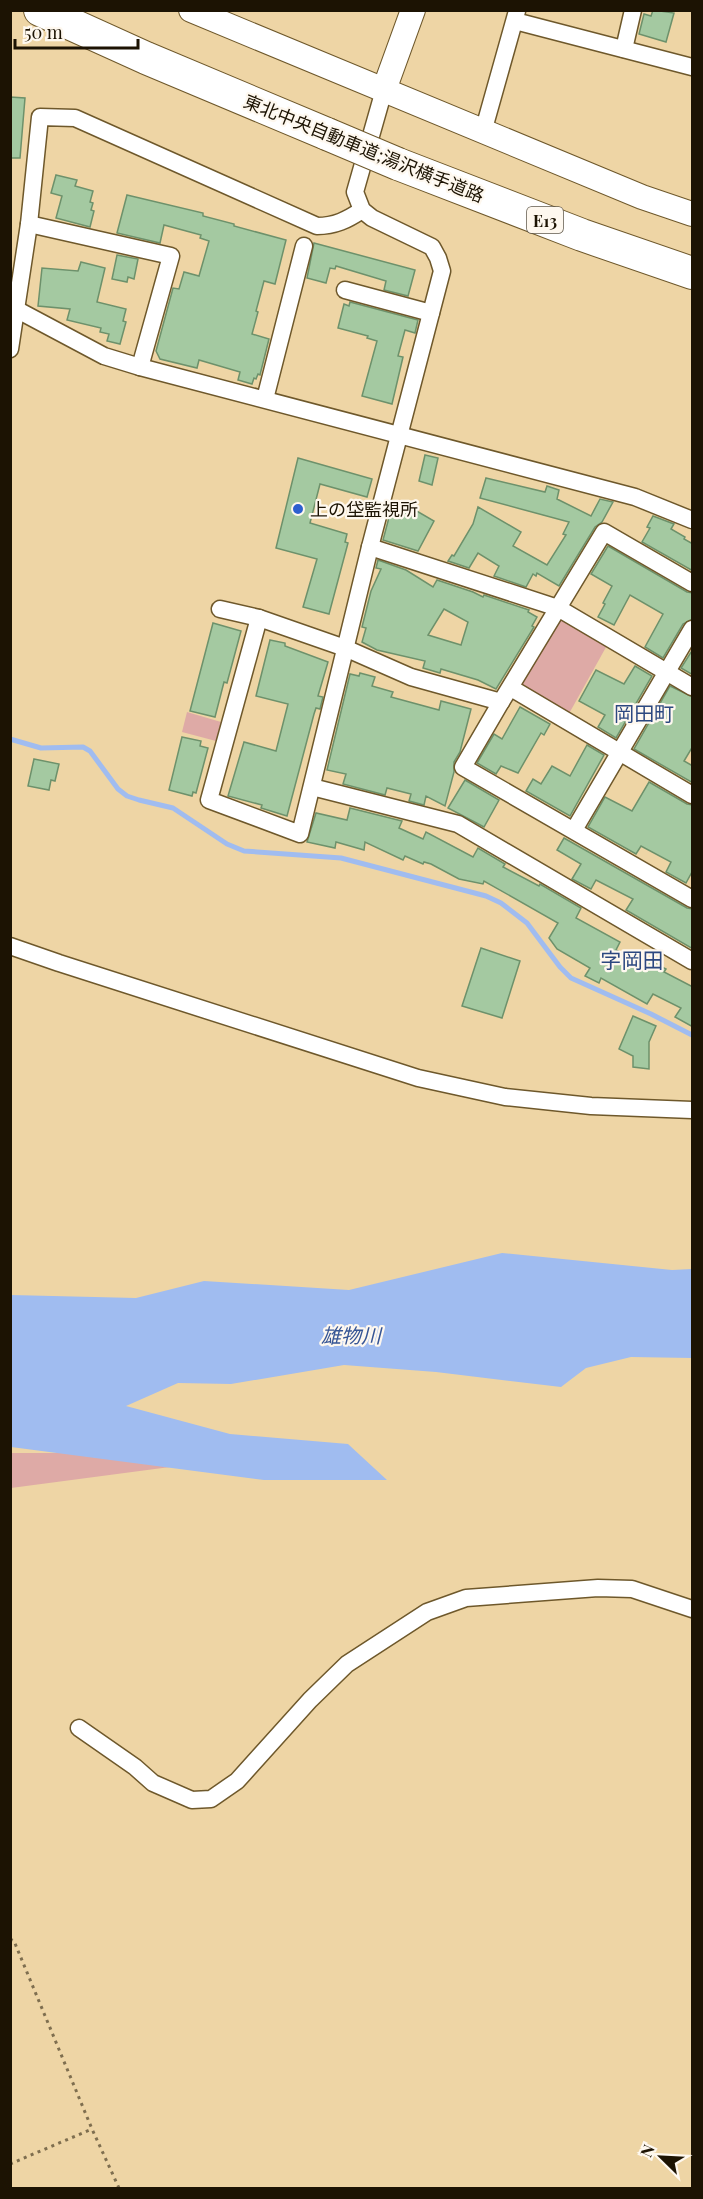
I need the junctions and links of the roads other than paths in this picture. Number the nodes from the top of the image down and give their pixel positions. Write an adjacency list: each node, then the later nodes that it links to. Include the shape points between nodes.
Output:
1 (40, 10): 14 (highway, 東北中央自動車道;湯沢横手道路 / E13, bridge, via 398,164)
2 (191, 10): 8 (street)
3 (413, 10): 8 (street)
4 (633, 10): 6 (street)
5 (516, 16): 6 (street); 9 (street)
6 (624, 49): 7 (street)
7 (693, 67)
8 (384, 90): 9 (street); 10 (street, via 355,192)
9 (483, 132): 11 (street)
10 (362, 210): 12 (street, via 346,221 317,225 75,118 40,117); 17 (street, via 432,247 442,271)
11 (693, 214)
12 (29, 224): 16 (street); 19 (street, via 171,256)
13 (304, 246): 20 (street)
14 (693, 273)
15 (345, 290): 17 (street)
16 (14, 308): 18 (street); 19 (street, via 104,356)
17 (431, 313): 21 (street)
18 (10, 349)
19 (140, 367): 20 (street)
20 (265, 399): 21 (street)
21 (400, 434): 22 (street, via 635,497); 23 (street)
22 (693, 520)
23 (370, 547): 25 (street); 29 (street)
24 (693, 583): 25 (street, via 604,532)
25 (558, 608): 30 (street); 32 (street)
26 (220, 609): 27 (street)
27 (260, 618): 29 (street); 34 (street, via 209,800 300,834)
28 (693, 629): 30 (street)
29 (345, 648): 32 (street, via 411,677); 34 (street)
30 (667, 672): 31 (street); 33 (street)
31 (693, 687)
32 (506, 695): 33 (street); 36 (street, via 463,767)
33 (621, 753): 35 (street); 36 (street)
34 (312, 787): 39 (street, via 458,824)
35 (693, 795)
36 (574, 830): 37 (street)
37 (693, 899)
38 (10, 946): 40 (street, via 418,1078 505,1097 591,1106)
39 (693, 961)
40 (693, 1110)
41 (693, 1609): 42 (street, via 632,1589 598,1588 466,1598 427,1612 347,1664 237,1781 211,1799 192,1800 153,1783)
42 (79, 1728)

